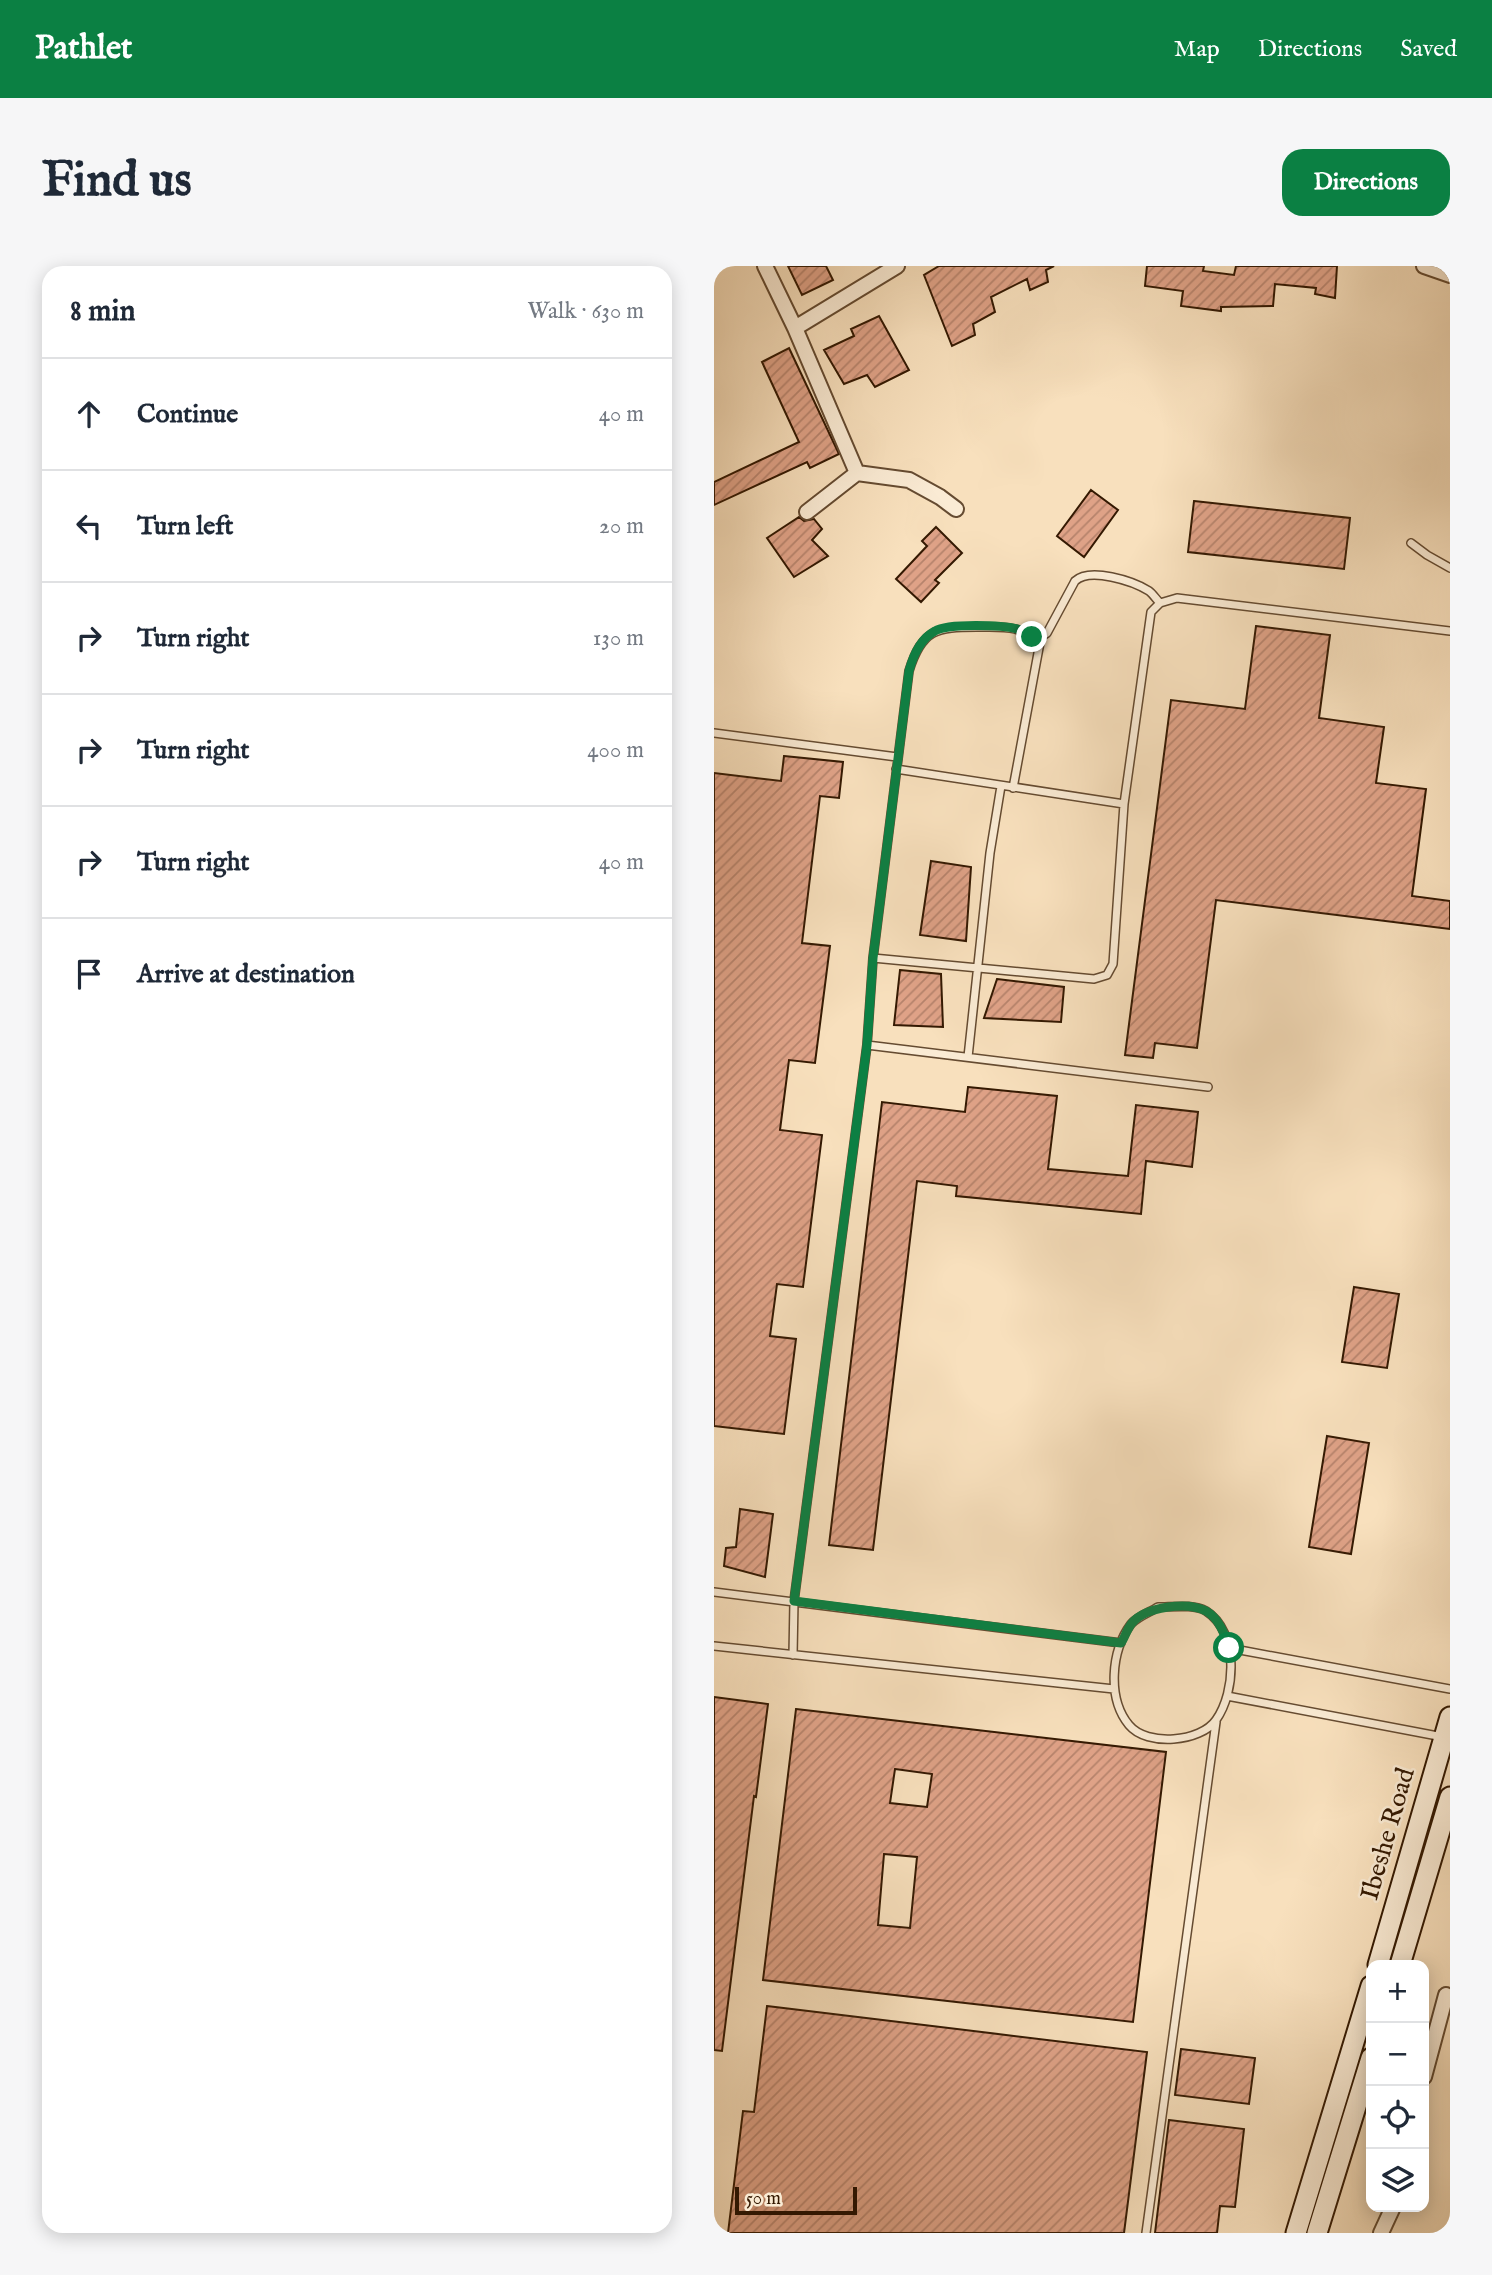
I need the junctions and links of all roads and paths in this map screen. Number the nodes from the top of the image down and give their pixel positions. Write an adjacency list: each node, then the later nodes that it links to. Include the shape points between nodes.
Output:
1 (765, 266): 5 (street)
2 (897, 266): 5 (street)
3 (1424, 266): 4 (street)
4 (1450, 275)
5 (795, 328): 6 (street)
6 (857, 473): 7 (street, via 909,480); 8 (street)
7 (956, 509)
8 (807, 512)
9 (1411, 543): 10 (lane)
10 (1450, 568)
11 (1160, 603): 12 (lane, via 1177,598); 13 (lane, via 1150,592 1114,577 1079,577); 19 (lane, via 1151,612)
12 (1450, 631)
13 (1041, 637): 15 (lane, via 999,627 936,630 914,654); 18 (lane)
14 (714, 733): 15 (lane)
15 (897, 757): 16 (lane)
16 (895, 769): 17 (lane); 20 (lane)
17 (1001, 786): 18 (lane); 21 (lane)
18 (1013, 788): 19 (lane)
19 (1124, 804): 21 (lane, via 1112,964 1107,975 1094,979)
20 (873, 958): 21 (lane); 22 (lane)
21 (978, 968): 23 (lane)
22 (867, 1045): 23 (lane); 26 (lane)
23 (968, 1057): 24 (lane)
24 (1208, 1087)
25 (714, 1592): 26 (lane)
26 (794, 1601): 27 (lane); 30 (lane)
27 (1121, 1643): 29 (lane, via 1132,1622 1158,1607 1187,1607 1205,1611 1224,1632); 31 (lane)
28 (714, 1646): 30 (lane)
29 (1229, 1648): 32 (lane); 33 (lane)
30 (793, 1656): 31 (lane)
31 (1114, 1689): 35 (lane, via 1130,1727 1149,1738 1192,1736)
32 (1450, 1689)
33 (1227, 1696): 35 (lane); 36 (lane)
34 (1450, 1717): 36 (main road, Ibeshe Road)
35 (1216, 1722): 45 (lane)
36 (1444, 1737): 38 (main road, Ibeshe Road)
37 (1450, 1797): 39 (main road, Ibeshe Road)
38 (1379, 1960)
39 (1402, 1960)
40 (1446, 1995): 42 (street)
41 (1366, 2002): 46 (main road)
42 (1429, 2058)
43 (1366, 2074): 47 (main road)
44 (1391, 2212): 48 (street)
45 (1146, 2233)
46 (1296, 2233)
47 (1317, 2233)
48 (1381, 2233)

